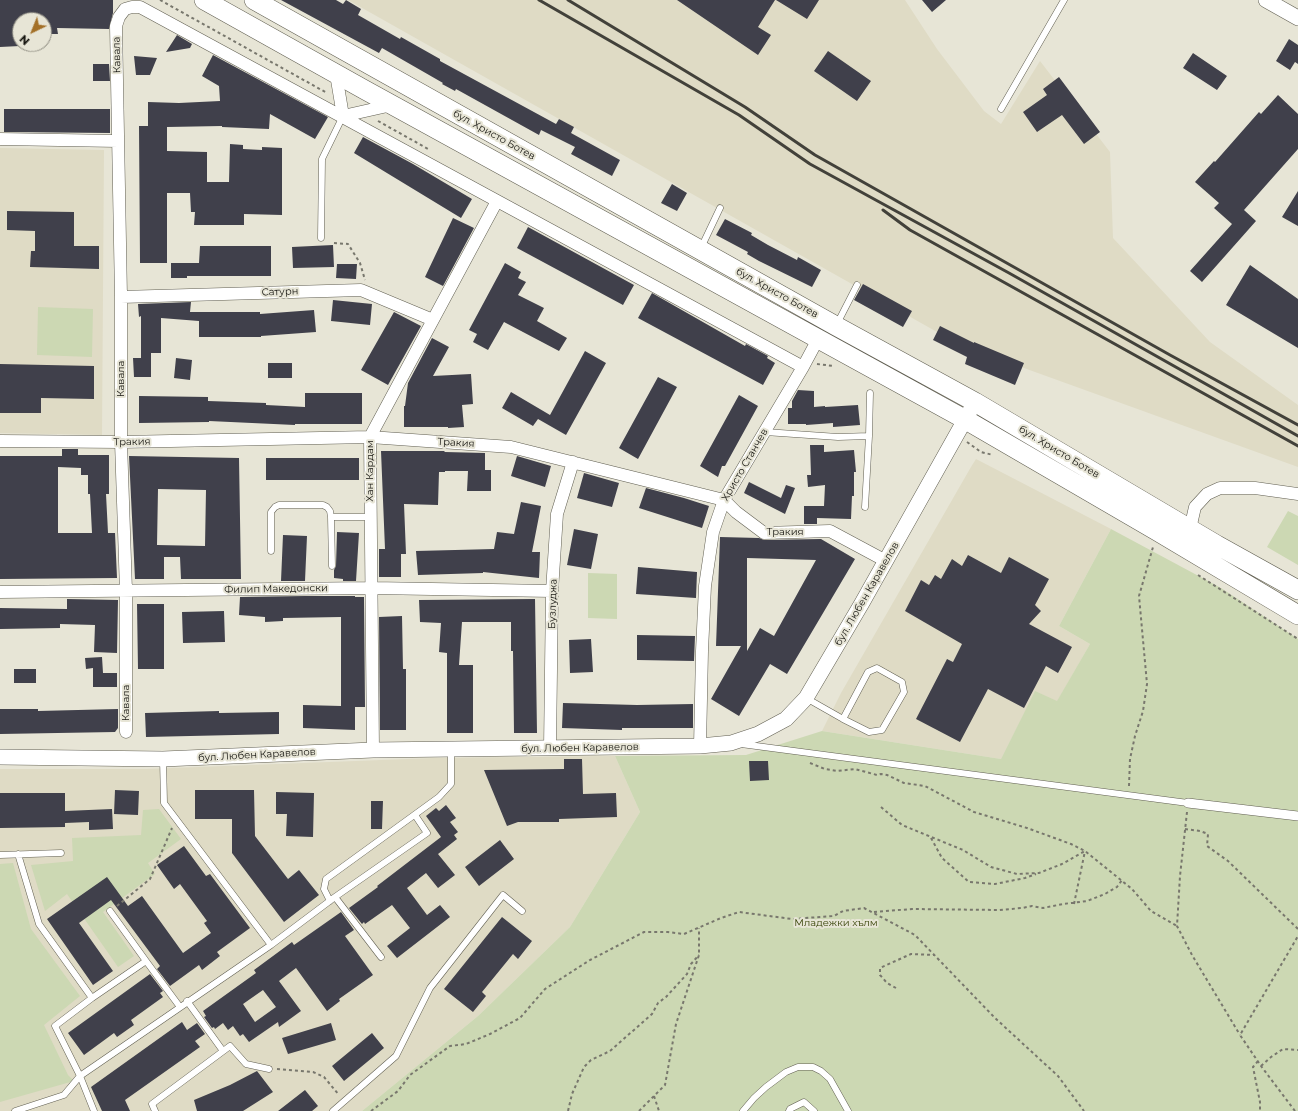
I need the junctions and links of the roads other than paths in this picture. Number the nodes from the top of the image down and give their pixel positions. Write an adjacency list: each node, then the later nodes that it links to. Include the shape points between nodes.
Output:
1 (204, 0): 6 (main road, бул. Христо Ботев)
2 (254, 0): 15 (main road, бул. Христо Ботев)
3 (1064, 0): 8 (lane)
4 (1266, 0): 5 (street)
5 (1298, 18)
6 (336, 74): 7 (main road, бул. Христо Ботев); 9 (street)
7 (392, 105): 9 (street); 20 (main road, бул. Христо Ботев)
8 (1002, 109)
9 (343, 116): 11 (street, Кавала, via 130,4 116,26); 12 (street); 14 (lane, via 322,159)
10 (0, 139): 11 (street)
11 (118, 141): 17 (street, Кавала)
12 (498, 201): 18 (street, Хан Кардам); 21 (street)
13 (720, 208): 15 (lane)
14 (321, 238)
15 (700, 250): 19 (main road, бул. Христо Ботев)
16 (857, 285): 19 (lane)
17 (121, 297): 18 (street, Сатурн, via 361,290); 29 (street, Кавала)
18 (433, 320): 27 (street, Хан Кардам)
19 (836, 326): 23 (main road, бул. Христо Ботев)
20 (818, 339): 21 (street, Христо Станчев); 24 (main road, бул. Христо Ботев)
21 (803, 367): 25 (street, Христо Станчев)
22 (870, 393): 26 (lane)
23 (975, 402): 24 (street, бул. Любен Каравелов); 36 (main road, бул. Христо Ботев)
24 (966, 420): 38 (street, бул. Любен Каравелов); 45 (main road, бул. Христо Ботев)
25 (763, 432): 26 (lane, via 838,437); 32 (street, Христо Станчев)
26 (869, 436): 33 (lane)
27 (370, 437): 29 (street, Тракия); 30 (street, Тракия, via 511,447); 35 (street, Хан Кардам)
28 (0, 442): 29 (street, Тракия)
29 (121, 442): 42 (street, Кавала)
30 (573, 462): 32 (street, Тракия); 44 (street, Бузлуджа, via 557,514)
31 (1298, 494): 36 (street, via 1255,488 1220,488 1207,494 1195,507)
32 (724, 500): 38 (street, Тракия, via 764,534 830,531); 50 (street, Христо Станчев, via 713,532 705,586)
33 (865, 507)
34 (331, 517): 35 (lane); 37 (lane, via 327,506 323,505 274,507 271,512); 39 (lane)
35 (371, 517): 40 (street, Хан Кардам)
36 (1190, 529): 41 (main road, бул. Христо Ботев)
37 (271, 551)
38 (886, 561): 46 (street, бул. Любен Каравелов)
39 (332, 566)
40 (372, 588): 42 (street, Филип Македонски); 44 (street, Филип Македонски); 53 (street, Хан Кардам)
41 (1298, 590)
42 (126, 591): 43 (street, Филип Македонски); 48 (street, Кавала)
43 (0, 592)
44 (552, 592): 51 (street, Бузлуджа)
45 (1298, 615)
46 (806, 698): 47 (lane); 49 (street, бул. Любен Каравелов, via 786,719 758,734)
47 (843, 719): 47 (lane, via 869,732 882,730 904,692 902,682 877,668 868,672)
48 (126, 732)
49 (731, 743): 50 (street, бул. Любен Каравелов); 56 (lane)
50 (700, 746): 51 (street, бул. Любен Каравелов)
51 (550, 748): 52 (street, бул. Любен Каравелов)
52 (451, 749): 53 (street, бул. Любен Каравелов); 57 (lane, via 451,784 439,797)
53 (372, 750): 55 (street, бул. Любен Каравелов)
54 (0, 757): 55 (street, бул. Любен Каравелов)
55 (163, 759): 66 (lane, via 164,803)
56 (1188, 803): 58 (street)
57 (415, 815): 62 (lane, via 428,833); 63 (lane, via 326,879 324,889)
58 (1298, 816)
59 (61, 853): 60 (lane)
60 (18, 854): 61 (lane); 69 (lane, via 39,924)
61 (0, 855)
62 (336, 897): 63 (lane); 67 (lane)
63 (330, 901): 66 (lane)
64 (522, 911): 78 (lane, via 503,896 430,988 396,1056)
65 (110, 912): 68 (lane)
66 (271, 945): 70 (lane)
67 (381, 957)
68 (146, 961): 69 (lane); 71 (lane)
69 (92, 998): 74 (lane, via 55,1026)
70 (187, 1002): 71 (lane); 72 (lane)
71 (180, 1007): 74 (lane)
72 (223, 1051): 73 (lane, via 230,1046 246,1064); 77 (lane, via 152,1104)
73 (269, 1069)
74 (80, 1076): 75 (lane, via 64,1095); 76 (lane)
75 (15, 1111)
76 (94, 1111)
77 (155, 1111)
78 (333, 1111)
79 (743, 1111): 82 (lane, via 766,1087 786,1072 798,1067 813,1067 821,1071 830,1079)
80 (789, 1111): 81 (lane, via 804,1102)
81 (814, 1111)
82 (848, 1111)

